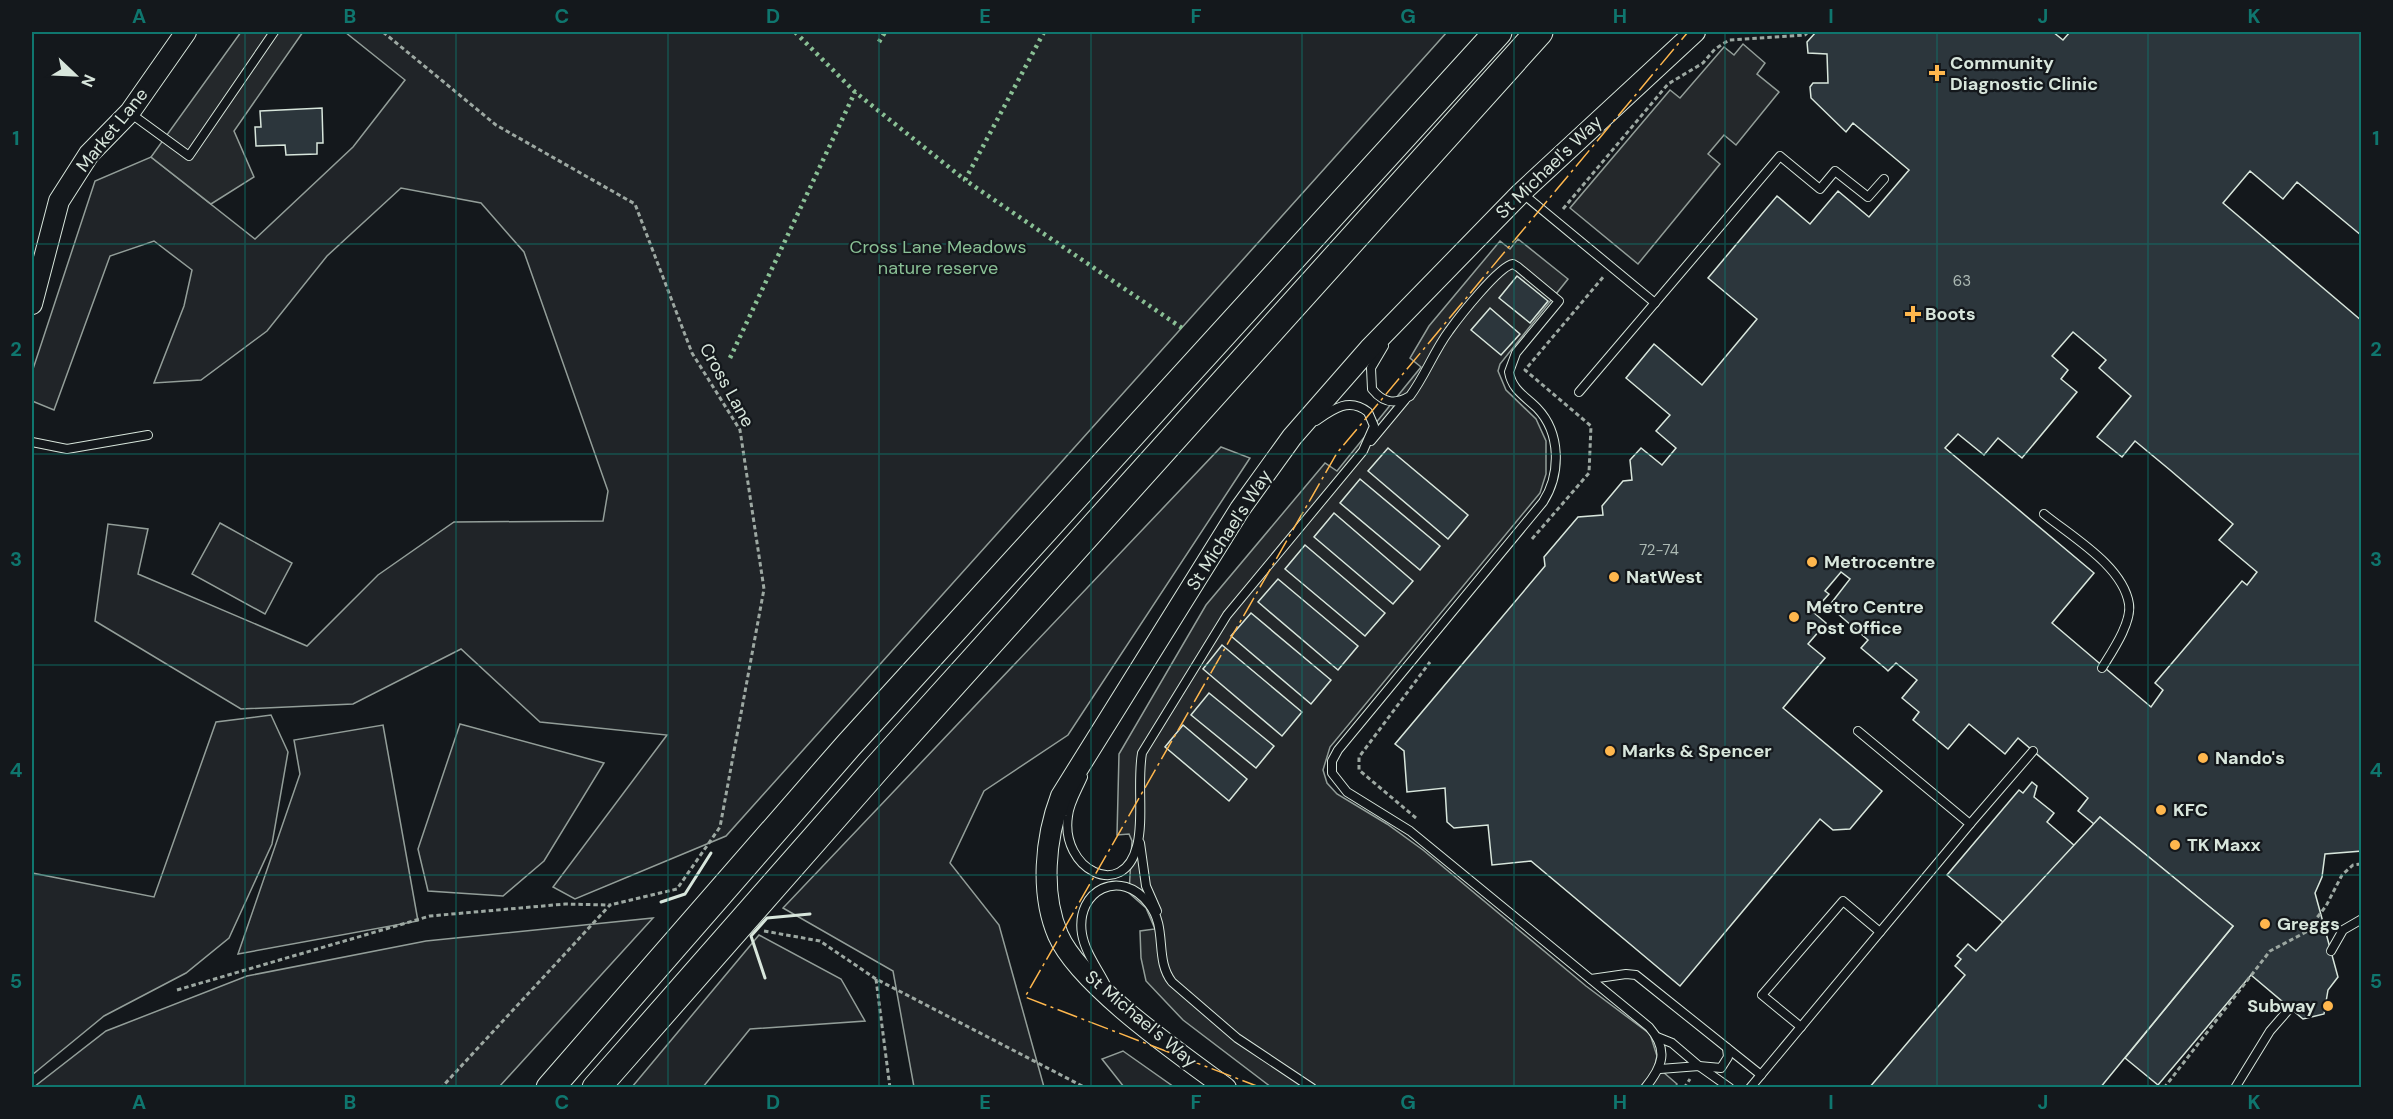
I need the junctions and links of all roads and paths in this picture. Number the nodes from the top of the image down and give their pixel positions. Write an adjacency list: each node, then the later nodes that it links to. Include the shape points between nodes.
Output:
1 (186, 32): 10 (street, Market Lane)
2 (274, 32): 10 (lane, via 189,156)
3 (383, 32): 35 (path, Cross Lane, via 496,125 635,204 692,353 740,430 764,589 720,828 677,889)
4 (1483, 32): 9 (highway)
5 (1498, 32): 9 (highway)
6 (1695, 32): 12 (street, St Michael's Way)
7 (1808, 32): 13 (path, via 1729,40 1703,63 1668,84 1562,210)
8 (1536, 35): 54 (highway, via 878,767)
9 (1446, 86): 53 (highway, via 848,746)
10 (130, 112): 17 (street, Market Lane, via 89,154 59,201)
11 (1884, 179): 16 (lane, via 1869,197 1835,171 1820,189 1780,156)
12 (1521, 193): 14 (lane); 15 (street, St Michael's Way)
13 (1571, 217)
14 (1613, 268): 16 (lane); 25 (path, via 1596,283 1525,370 1591,426 1589,473)
15 (1420, 297): 19 (lane, via 1376,356 1369,380 1372,389 1385,401); 21 (street, St Michael's Way)
16 (1655, 303): 18 (lane)
17 (32, 304)
18 (1579, 392)
19 (1406, 399): 23 (lane); 42 (lane, via 1448,332 1506,265 1518,267 1558,301 1509,366 1513,384 1542,413 1553,433 1556,458 1549,493 1338,750 1332,760 1332,773 1347,792 1410,831)
20 (148, 435): 22 (lane, via 67,449)
21 (1292, 437): 23 (lane, via 1341,405 1353,405 1368,412 1374,426); 28 (street, St Michael's Way, via 1240,509)
22 (32, 442)
23 (1363, 451): 33 (lane, via 1227,615 1142,753 1138,774)
24 (2044, 514): 27 (lane, via 2114,570 2130,605 2120,639)
25 (1527, 544)
26 (1437, 653): 31 (path, via 1359,757 1359,770)
27 (2102, 668)
28 (1103, 730): 33 (lane, via 1068,814 1070,846 1090,871 1112,874 1128,864); 44 (street, St Michael's Way, via 1070,780 1054,814 1048,896 1059,936 1088,977)
29 (1858, 731): 32 (lane)
30 (2033, 751): 32 (lane)
31 (1423, 824)
32 (1970, 824): 38 (lane)
33 (1139, 835): 39 (lane, via 1146,886 1161,920)
34 (2361, 864): 62 (path, via 2353,865 2342,875 2326,906 2306,932 2270,951)
35 (610, 905): 43 (path, via 565,904 430,916); 52 (path)
36 (2361, 919): 40 (lane, via 2343,930)
37 (762, 931): 41 (path, via 820,942)
38 (1880, 932): 46 (lane); 46 (lane, via 1843,901 1762,995)
39 (1161, 934): 44 (lane, via 1149,904 1131,889 1113,885 1095,891 1085,909 1082,933); 58 (lane, via 1161,961 1172,982 1237,1038)
40 (2331, 951)
41 (876, 979): 55 (path); 56 (path)
42 (1591, 979): 47 (lane); 48 (lane, via 1636,975)
43 (177, 990)
44 (1113, 999): 57 (street, St Michael's Way)
45 (2290, 1008): 63 (lane, via 2270,1031)
46 (1801, 1027): 51 (lane)
47 (1657, 1037): 49 (lane, via 1672,1042); 50 (lane)
48 (1727, 1047): 49 (lane, via 1728,1057 1721,1068); 51 (lane)
49 (1700, 1066): 50 (lane); 60 (lane)
50 (1660, 1069): 59 (lane)
51 (1761, 1075): 61 (lane)
52 (441, 1088)
53 (550, 1088)
54 (596, 1088)
55 (890, 1088)
56 (1086, 1088)
57 (1226, 1088)
58 (1312, 1088)
59 (1645, 1088)
60 (1730, 1088)
61 (1750, 1088)
62 (2164, 1088)
63 (2235, 1088)

